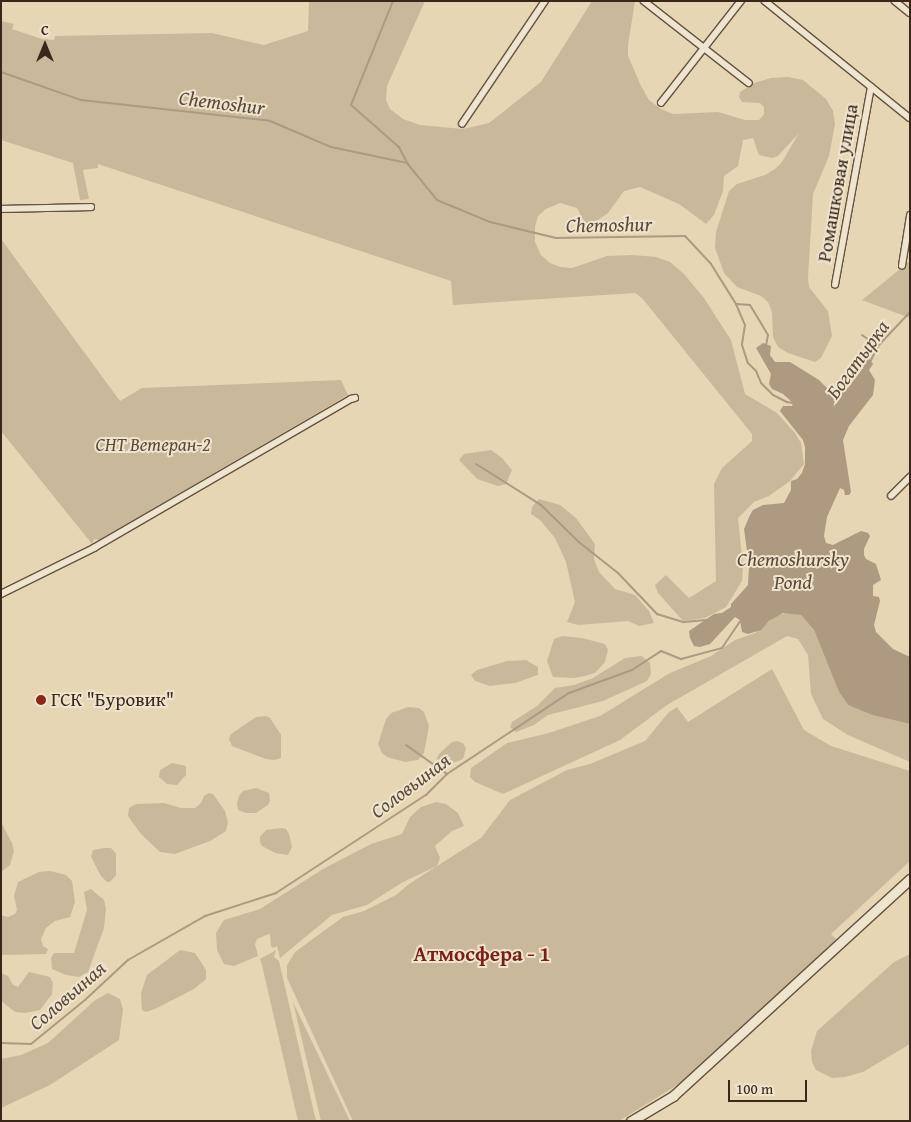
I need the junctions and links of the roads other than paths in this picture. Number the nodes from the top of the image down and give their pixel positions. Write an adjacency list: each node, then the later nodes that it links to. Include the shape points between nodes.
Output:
1 (545, 1): 12 (street)
2 (644, 1): 7 (street)
3 (740, 1): 7 (street)
4 (765, 1): 9 (street)
5 (895, 1): 6 (street)
6 (910, 12)
7 (704, 48): 8 (street); 10 (street)
8 (749, 83)
9 (871, 87): 11 (street); 17 (street, Ромашковая улица)
10 (661, 103)
11 (910, 118)
12 (462, 124)
13 (91, 206): 14 (street)
14 (1, 209)
15 (910, 216): 16 (street)
16 (902, 266)
17 (835, 285)
18 (355, 398): 21 (street, via 94,548)
19 (910, 477): 20 (street)
20 (890, 496)
21 (1, 594)
22 (910, 879): 23 (street, via 673,1096)
23 (631, 1121)

